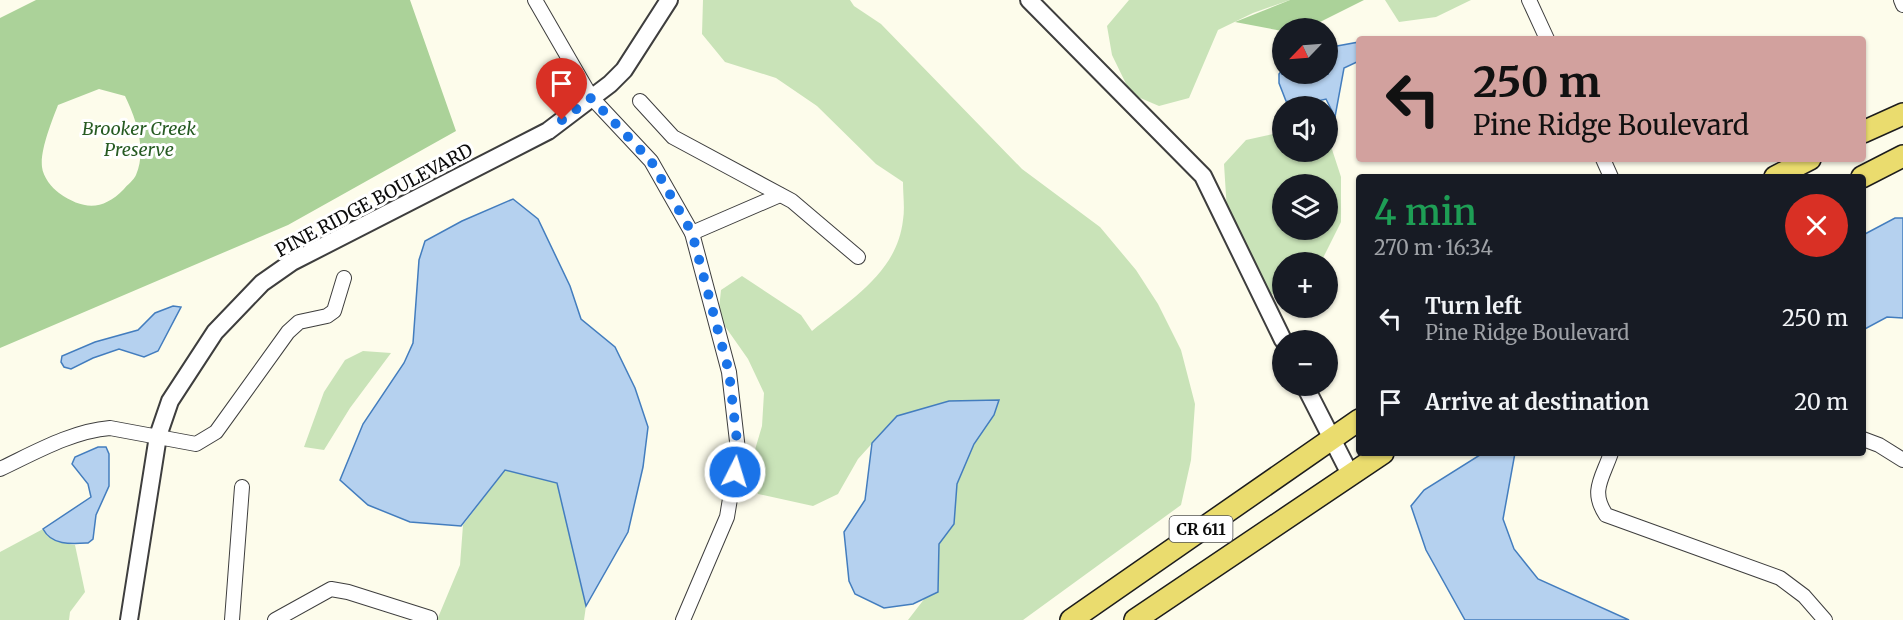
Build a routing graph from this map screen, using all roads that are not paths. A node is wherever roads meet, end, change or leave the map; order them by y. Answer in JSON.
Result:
{"nodes":[{"id":1,"x":535,"y":0,"type":"edge"},
{"id":2,"x":669,"y":0,"type":"edge"},
{"id":3,"x":1029,"y":0,"type":"edge"},
{"id":4,"x":1529,"y":0,"type":"edge"},
{"id":5,"x":1901,"y":0,"type":"edge"},
{"id":6,"x":1903,"y":5,"type":"edge"},
{"id":7,"x":1546,"y":36,"type":"edge"},
{"id":8,"x":591,"y":98,"type":"junction"},
{"id":9,"x":640,"y":101,"type":"dead end"},
{"id":10,"x":1903,"y":114,"type":"edge"},
{"id":11,"x":1866,"y":131,"type":"edge"},
{"id":12,"x":1903,"y":156,"type":"edge"},
{"id":13,"x":1804,"y":162,"type":"edge"},
{"id":14,"x":1781,"y":174,"type":"edge"},
{"id":15,"x":1866,"y":175,"type":"edge"},
{"id":16,"x":780,"y":195,"type":"junction"},
{"id":17,"x":692,"y":233,"type":"junction"},
{"id":18,"x":858,"y":257,"type":"dead end"},
{"id":19,"x":344,"y":278,"type":"dead end"},
{"id":20,"x":1278,"y":330,"type":"edge"},
{"id":21,"x":1310,"y":396,"type":"edge"},
{"id":22,"x":1356,"y":422,"type":"edge"},
{"id":23,"x":158,"y":436,"type":"junction"},
{"id":24,"x":1330,"y":438,"type":"junction"},
{"id":25,"x":1866,"y":440,"type":"edge"},
{"id":26,"x":1378,"y":456,"type":"edge"},
{"id":27,"x":1610,"y":456,"type":"edge"},
{"id":28,"x":1903,"y":460,"type":"edge"},
{"id":29,"x":0,"y":470,"type":"edge"},
{"id":30,"x":1350,"y":474,"type":"junction"},
{"id":31,"x":242,"y":487,"type":"dead end"},
{"id":32,"x":430,"y":618,"type":"dead end"},
{"id":33,"x":129,"y":620,"type":"edge"},
{"id":34,"x":232,"y":620,"type":"edge"},
{"id":35,"x":275,"y":620,"type":"edge"},
{"id":36,"x":683,"y":620,"type":"edge"},
{"id":37,"x":1071,"y":620,"type":"edge"},
{"id":38,"x":1135,"y":620,"type":"edge"},
{"id":39,"x":1825,"y":620,"type":"edge"}],
"edges":[{"from":1,"to":8,"type":"street"},
{"from":2,"to":8,"type":"street","name":"PINE RIDGE BOULEVARD"},
{"from":3,"to":20,"type":"street"},
{"from":4,"to":7,"type":"street"},
{"from":5,"to":6,"type":"street"},
{"from":8,"to":17,"type":"street"},
{"from":8,"to":23,"type":"street","name":"PINE RIDGE BOULEVARD"},
{"from":9,"to":16,"type":"street"},
{"from":10,"to":11,"type":"main road"},
{"from":12,"to":15,"type":"main road"},
{"from":13,"to":14,"type":"main road"},
{"from":16,"to":17,"type":"street"},
{"from":16,"to":18,"type":"street"},
{"from":17,"to":36,"type":"street"},
{"from":19,"to":23,"type":"street"},
{"from":21,"to":24,"type":"street"},
{"from":22,"to":24,"type":"main road","number":"CR 611"},
{"from":23,"to":29,"type":"street"},
{"from":23,"to":33,"type":"street","name":"PINE RIDGE BOULEVARD"},
{"from":24,"to":30,"type":"street"},
{"from":24,"to":37,"type":"main road","number":"CR 611"},
{"from":25,"to":28,"type":"street"},
{"from":26,"to":30,"type":"main road","number":"CR 611"},
{"from":27,"to":39,"type":"street"},
{"from":30,"to":38,"type":"main road","number":"CR 611"},
{"from":31,"to":34,"type":"street"},
{"from":32,"to":35,"type":"street"}]}
